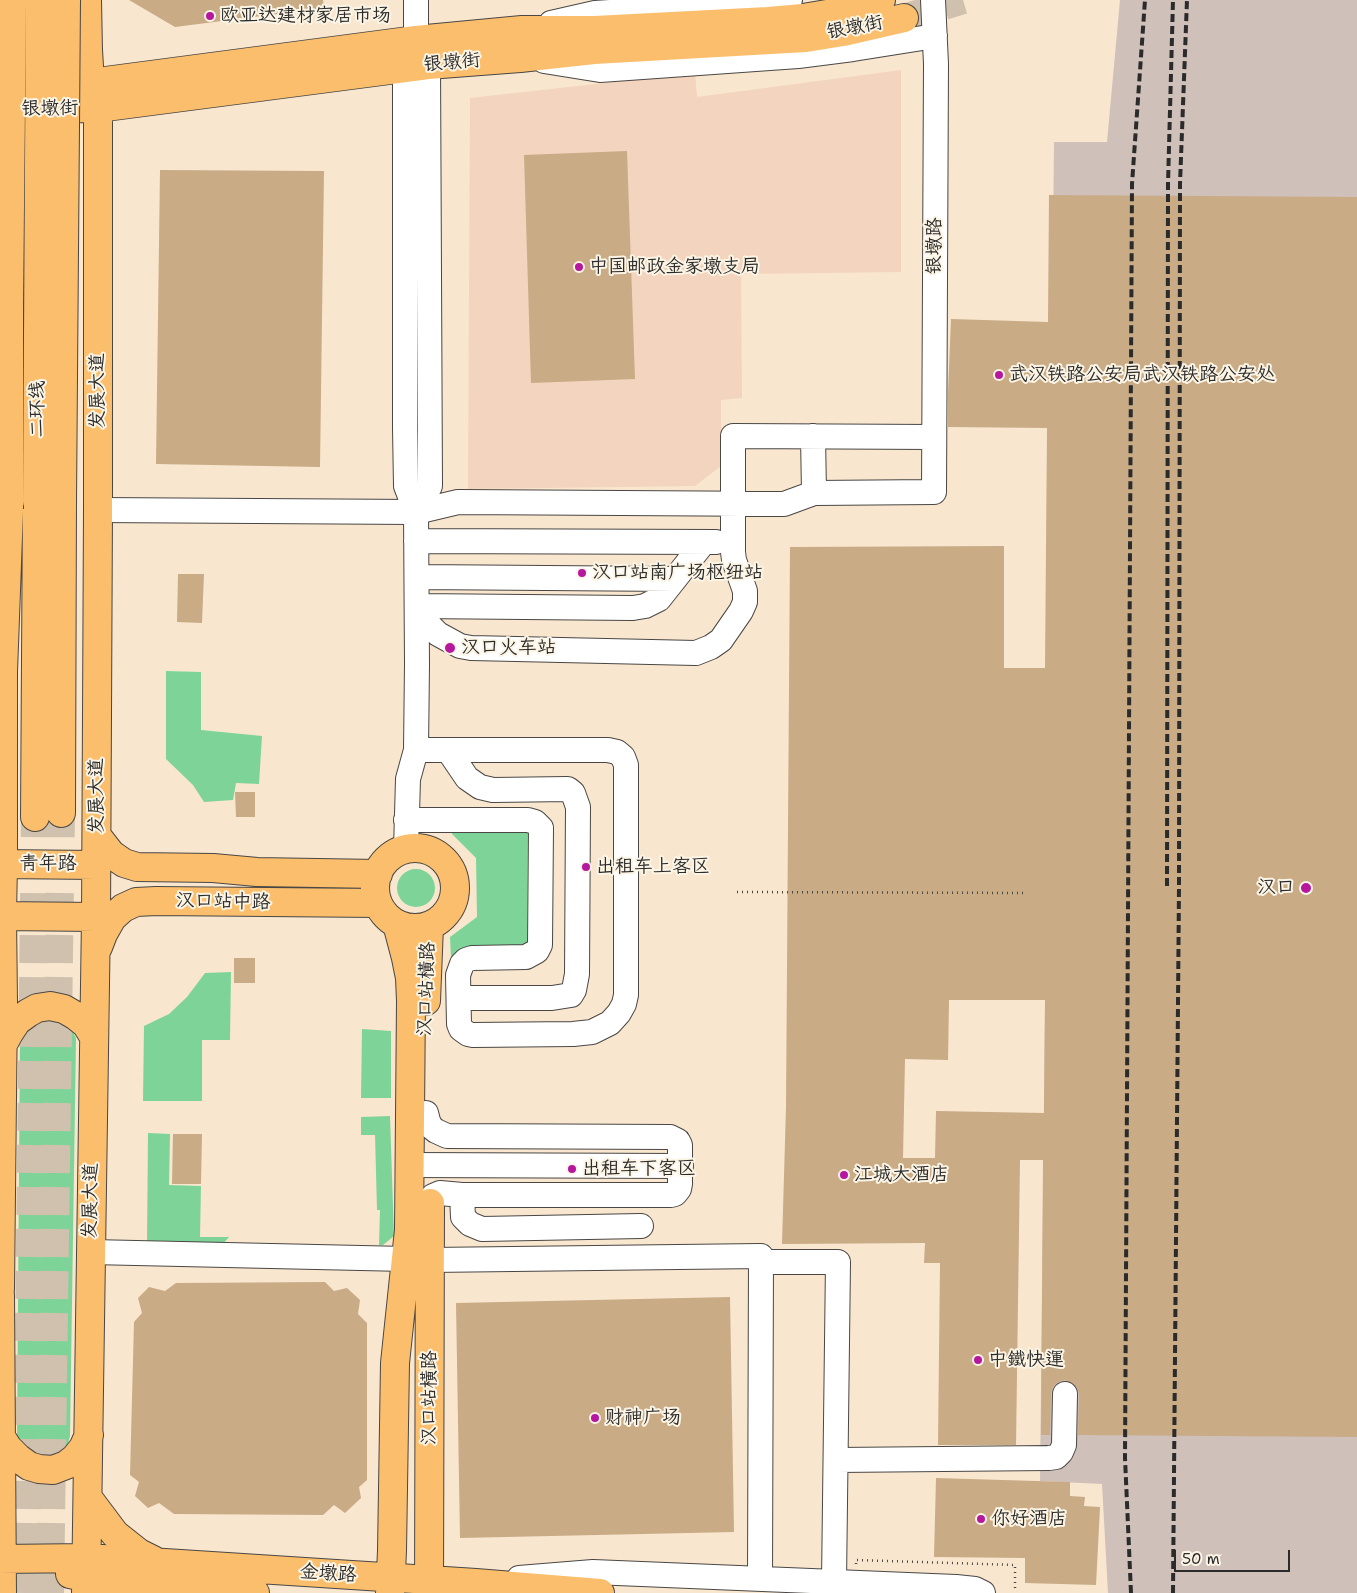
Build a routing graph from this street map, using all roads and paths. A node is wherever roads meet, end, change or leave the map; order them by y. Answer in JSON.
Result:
{"nodes":[{"id":1,"x":12,"y":0,"type":"edge"},
{"id":2,"x":416,"y":0,"type":"edge"},
{"id":3,"x":790,"y":0,"type":"edge"},
{"id":4,"x":881,"y":0,"type":"tunnel mouth"},
{"id":5,"x":933,"y":0,"type":"edge"},
{"id":6,"x":65,"y":1,"type":"edge"},
{"id":7,"x":904,"y":18,"type":"tunnel mouth"},
{"id":8,"x":522,"y":30,"type":"junction"},
{"id":9,"x":935,"y":36,"type":"junction"},
{"id":10,"x":416,"y":40,"type":"junction"},
{"id":11,"x":520,"y":58,"type":"junction"},
{"id":12,"x":417,"y":66,"type":"junction"},
{"id":13,"x":94,"y":96,"type":"junction"},
{"id":14,"x":0,"y":109,"type":"edge"},
{"id":15,"x":0,"y":249,"type":"edge"},
{"id":16,"x":98,"y":252,"type":"junction"},
{"id":17,"x":813,"y":436,"type":"junction"},
{"id":18,"x":934,"y":438,"type":"junction"},
{"id":19,"x":814,"y":493,"type":"junction"},
{"id":20,"x":732,"y":503,"type":"junction"},
{"id":21,"x":98,"y":510,"type":"junction"},
{"id":22,"x":416,"y":512,"type":"junction"},
{"id":23,"x":416,"y":540,"type":"junction"},
{"id":24,"x":704,"y":542,"type":"junction"},
{"id":25,"x":732,"y":542,"type":"junction"},
{"id":26,"x":416,"y":577,"type":"junction"},
{"id":27,"x":674,"y":579,"type":"junction"},
{"id":28,"x":417,"y":610,"type":"junction"},
{"id":29,"x":0,"y":634,"type":"edge"},
{"id":30,"x":3,"y":672,"type":"junction"},
{"id":31,"x":416,"y":750,"type":"junction"},
{"id":32,"x":448,"y":750,"type":"junction"},
{"id":33,"x":1,"y":776,"type":"edge"},
{"id":34,"x":48,"y":815,"type":"tunnel mouth"},
{"id":35,"x":406,"y":820,"type":"junction"},
{"id":36,"x":97,"y":836,"type":"junction"},
{"id":37,"x":406,"y":849,"type":"junction"},
{"id":38,"x":2,"y":864,"type":"edge"},
{"id":39,"x":97,"y":865,"type":"junction"},
{"id":40,"x":378,"y":874,"type":"junction"},
{"id":41,"x":737,"y":892,"type":"dead end"},
{"id":42,"x":1023,"y":893,"type":"dead end"},
{"id":43,"x":378,"y":903,"type":"junction"},
{"id":44,"x":1,"y":916,"type":"edge"},
{"id":45,"x":96,"y":917,"type":"junction"},
{"id":46,"x":397,"y":924,"type":"junction"},
{"id":47,"x":429,"y":926,"type":"junction"},
{"id":48,"x":96,"y":953,"type":"junction"},
{"id":49,"x":2,"y":997,"type":"edge"},
{"id":50,"x":458,"y":998,"type":"junction"},
{"id":51,"x":94,"y":1037,"type":"junction"},
{"id":52,"x":2,"y":1046,"type":"junction"},
{"id":53,"x":426,"y":1113,"type":"joint"},
{"id":54,"x":409,"y":1165,"type":"junction"},
{"id":55,"x":681,"y":1166,"type":"junction"},
{"id":56,"x":462,"y":1195,"type":"junction"},
{"id":57,"x":430,"y":1203,"type":"joint"},
{"id":58,"x":641,"y":1226,"type":"dead end"},
{"id":59,"x":91,"y":1252,"type":"junction"},
{"id":60,"x":418,"y":1260,"type":"junction"},
{"id":61,"x":761,"y":1262,"type":"junction"},
{"id":62,"x":0,"y":1289,"type":"edge"},
{"id":63,"x":0,"y":1295,"type":"edge"},
{"id":64,"x":1065,"y":1394,"type":"dead end"},
{"id":65,"x":88,"y":1436,"type":"junction"},
{"id":66,"x":1,"y":1437,"type":"edge"},
{"id":67,"x":837,"y":1460,"type":"junction"},
{"id":68,"x":88,"y":1498,"type":"junction"},
{"id":69,"x":1,"y":1559,"type":"edge"},
{"id":70,"x":156,"y":1562,"type":"junction"},
{"id":71,"x":87,"y":1576,"type":"edge"},
{"id":72,"x":760,"y":1579,"type":"junction"},
{"id":73,"x":845,"y":1582,"type":"junction"},
{"id":74,"x":476,"y":1583,"type":"junction"},
{"id":75,"x":390,"y":1586,"type":"edge"},
{"id":76,"x":429,"y":1587,"type":"edge"},
{"id":77,"x":1015,"y":1588,"type":"dead end"},
{"id":78,"x":130,"y":1589,"type":"edge"},
{"id":79,"x":2,"y":1593,"type":"edge"},
{"id":80,"x":256,"y":1593,"type":"edge"},
{"id":81,"x":600,"y":1593,"type":"edge"},
{"id":82,"x":984,"y":1593,"type":"edge"}],
"edges":[{"from":1,"to":30,"type":"main road","bridge":true},
{"from":2,"to":10,"type":"street"},
{"from":3,"to":8,"type":"street"},
{"from":4,"to":8,"type":"main road","name":"银墩街"},
{"from":5,"to":9,"type":"street","name":"银墩路"},
{"from":6,"to":13,"type":"main road","name":"发展大道"},
{"from":6,"to":34,"type":"main road","name":"二环线","bridge":true},
{"from":7,"to":11,"type":"main road","name":"银墩街"},
{"from":8,"to":10,"type":"main road","name":"银墩街"},
{"from":9,"to":11,"type":"street"},
{"from":9,"to":18,"type":"street","name":"银墩路"},
{"from":10,"to":12,"type":"street"},
{"from":10,"to":13,"type":"main road","name":"银墩街"},
{"from":11,"to":12,"type":"main road","name":"银墩街"},
{"from":12,"to":13,"type":"main road","name":"银墩街"},
{"from":12,"to":22,"type":"street"},
{"from":13,"to":14,"type":"main road","name":"银墩街"},
{"from":13,"to":16,"type":"main road","name":"发展大道"},
{"from":15,"to":16,"type":"main road"},
{"from":16,"to":21,"type":"main road","name":"发展大道"},
{"from":17,"to":18,"type":"street"},
{"from":17,"to":19,"type":"street"},
{"from":17,"to":20,"type":"street"},
{"from":18,"to":19,"type":"street","name":"银墩路"},
{"from":19,"to":20,"type":"street"},
{"from":20,"to":22,"type":"street"},
{"from":20,"to":25,"type":"street"},
{"from":21,"to":22,"type":"street"},
{"from":21,"to":36,"type":"main road","name":"发展大道"},
{"from":22,"to":23,"type":"street"},
{"from":23,"to":24,"type":"street"},
{"from":23,"to":26,"type":"street"},
{"from":24,"to":25,"type":"street"},
{"from":24,"to":27,"type":"street"},
{"from":25,"to":28,"type":"street"},
{"from":26,"to":27,"type":"street"},
{"from":26,"to":28,"type":"street"},
{"from":27,"to":28,"type":"street"},
{"from":28,"to":31,"type":"street"},
{"from":29,"to":30,"type":"main road"},
{"from":30,"to":33,"type":"main road"},
{"from":31,"to":32,"type":"street"},
{"from":31,"to":35,"type":"street"},
{"from":32,"to":50,"type":"street"},
{"from":32,"to":50,"type":"street"},
{"from":33,"to":38,"type":"main road"},
{"from":35,"to":37,"type":"street"},
{"from":35,"to":50,"type":"street"},
{"from":36,"to":39,"type":"main road","name":"发展大道"},
{"from":36,"to":40,"type":"main road","name":"汉口站中路"},
{"from":37,"to":40,"type":"main road"},
{"from":37,"to":47,"type":"main road"},
{"from":38,"to":39,"type":"main road","name":"青年路"},
{"from":38,"to":44,"type":"main road"},
{"from":39,"to":45,"type":"main road","name":"发展大道"},
{"from":40,"to":43,"type":"main road"},
{"from":41,"to":42,"type":"path"},
{"from":43,"to":46,"type":"main road"},
{"from":43,"to":48,"type":"main road","name":"汉口站中路"},
{"from":44,"to":45,"type":"main road"},
{"from":44,"to":49,"type":"main road"},
{"from":45,"to":48,"type":"main road","name":"发展大道"},
{"from":46,"to":47,"type":"main road"},
{"from":46,"to":54,"type":"main road"},
{"from":47,"to":53,"type":"main road","name":"汉口站横路"},
{"from":48,"to":51,"type":"main road","name":"发展大道"},
{"from":49,"to":52,"type":"main road"},
{"from":51,"to":52,"type":"main road"},
{"from":51,"to":59,"type":"main road","name":"发展大道"},
{"from":52,"to":62,"type":"main road"},
{"from":53,"to":55,"type":"street"},
{"from":54,"to":55,"type":"street"},
{"from":54,"to":60,"type":"main road"},
{"from":55,"to":56,"type":"street"},
{"from":56,"to":57,"type":"street"},
{"from":56,"to":58,"type":"street"},
{"from":57,"to":60,"type":"main road","name":"汉口站横路"},
{"from":59,"to":60,"type":"street"},
{"from":59,"to":65,"type":"main road","name":"发展大道"},
{"from":60,"to":61,"type":"street"},
{"from":60,"to":75,"type":"main road"},
{"from":60,"to":76,"type":"main road","name":"汉口站横路"},
{"from":61,"to":67,"type":"street"},
{"from":61,"to":72,"type":"street"},
{"from":63,"to":66,"type":"main road"},
{"from":64,"to":67,"type":"street"},
{"from":65,"to":66,"type":"main road"},
{"from":65,"to":68,"type":"main road","name":"发展大道"},
{"from":66,"to":69,"type":"main road"},
{"from":67,"to":73,"type":"street"},
{"from":68,"to":70,"type":"main road"},
{"from":68,"to":71,"type":"main road","name":"发展大道"},
{"from":69,"to":71,"type":"main road"},
{"from":69,"to":79,"type":"main road"},
{"from":70,"to":71,"type":"main road","name":"金墩路"},
{"from":70,"to":75,"type":"main road","name":"金墩路"},
{"from":71,"to":78,"type":"main road"},
{"from":72,"to":73,"type":"street"},
{"from":72,"to":74,"type":"street"},
{"from":73,"to":77,"type":"path"},
{"from":73,"to":82,"type":"street"},
{"from":74,"to":76,"type":"main road","name":"金墩路"},
{"from":74,"to":81,"type":"main road","name":"金墩路"},
{"from":75,"to":76,"type":"main road","name":"金墩路"},
{"from":78,"to":80,"type":"main road"}]}
